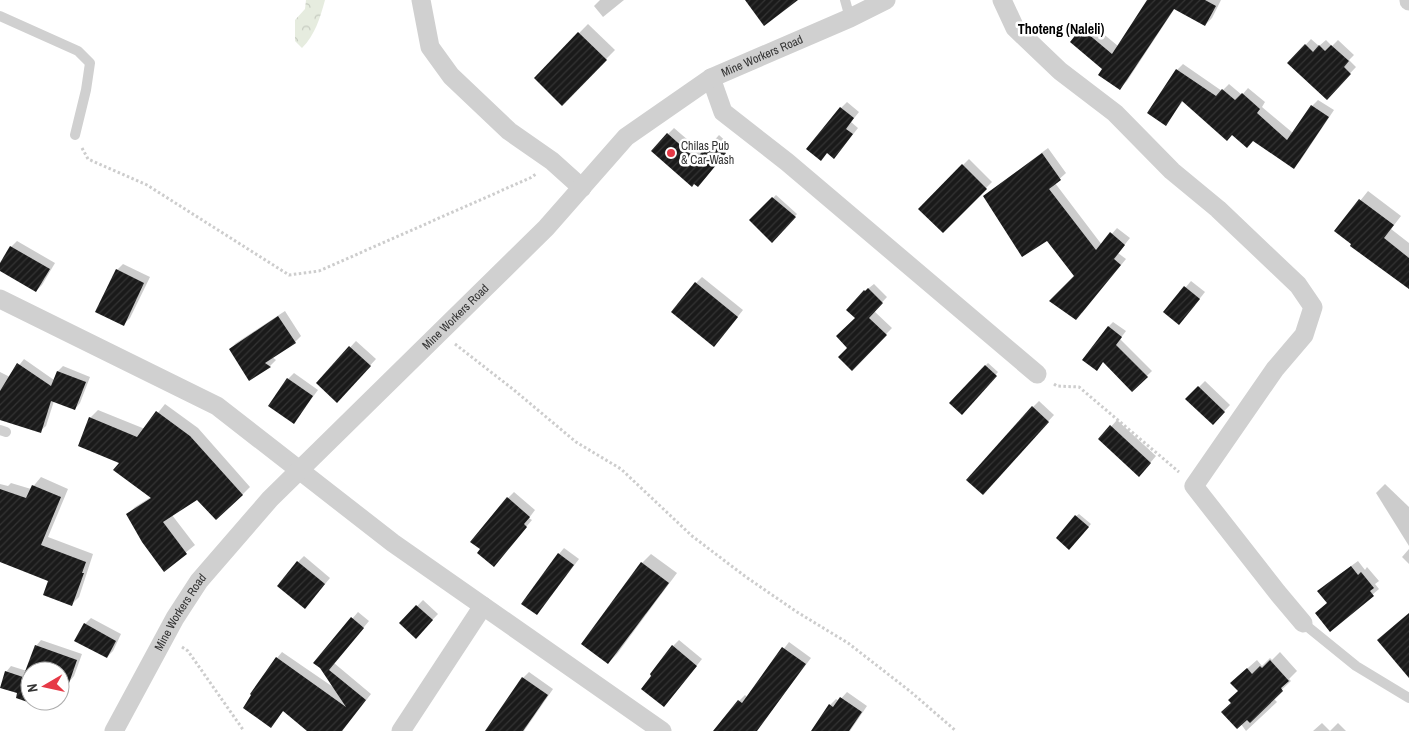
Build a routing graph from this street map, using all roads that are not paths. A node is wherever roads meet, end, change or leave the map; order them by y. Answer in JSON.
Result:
{"nodes":[{"id":1,"x":422,"y":0,"type":"edge"},
{"id":2,"x":845,"y":0,"type":"edge"},
{"id":3,"x":886,"y":0,"type":"edge"},
{"id":4,"x":1002,"y":0,"type":"edge"},
{"id":5,"x":0,"y":16,"type":"edge"},
{"id":6,"x":850,"y":18,"type":"junction"},
{"id":7,"x":711,"y":78,"type":"junction"},
{"id":8,"x":75,"y":135,"type":"road end"},
{"id":9,"x":582,"y":188,"type":"junction"},
{"id":10,"x":0,"y":299,"type":"edge"},
{"id":11,"x":1037,"y":374,"type":"road end"},
{"id":12,"x":298,"y":470,"type":"junction"},
{"id":13,"x":484,"y":606,"type":"junction"},
{"id":14,"x":1303,"y":623,"type":"joint"},
{"id":15,"x":1409,"y":698,"type":"edge"},
{"id":16,"x":114,"y":731,"type":"edge"},
{"id":17,"x":401,"y":731,"type":"edge"},
{"id":18,"x":662,"y":731,"type":"edge"}],
"edges":[{"from":1,"to":9,"type":"street"},
{"from":2,"to":6,"type":"lane"},
{"from":3,"to":6,"type":"street","name":"Mine Workers Road"},
{"from":4,"to":14,"type":"street"},
{"from":5,"to":8,"type":"lane"},
{"from":6,"to":7,"type":"street","name":"Mine Workers Road"},
{"from":7,"to":9,"type":"street","name":"Mine Workers Road"},
{"from":7,"to":11,"type":"street"},
{"from":9,"to":12,"type":"street","name":"Mine Workers Road"},
{"from":10,"to":12,"type":"street"},
{"from":12,"to":13,"type":"street"},
{"from":12,"to":16,"type":"street","name":"Mine Workers Road"},
{"from":13,"to":17,"type":"street"},
{"from":13,"to":18,"type":"street"},
{"from":14,"to":15,"type":"lane"}]}
